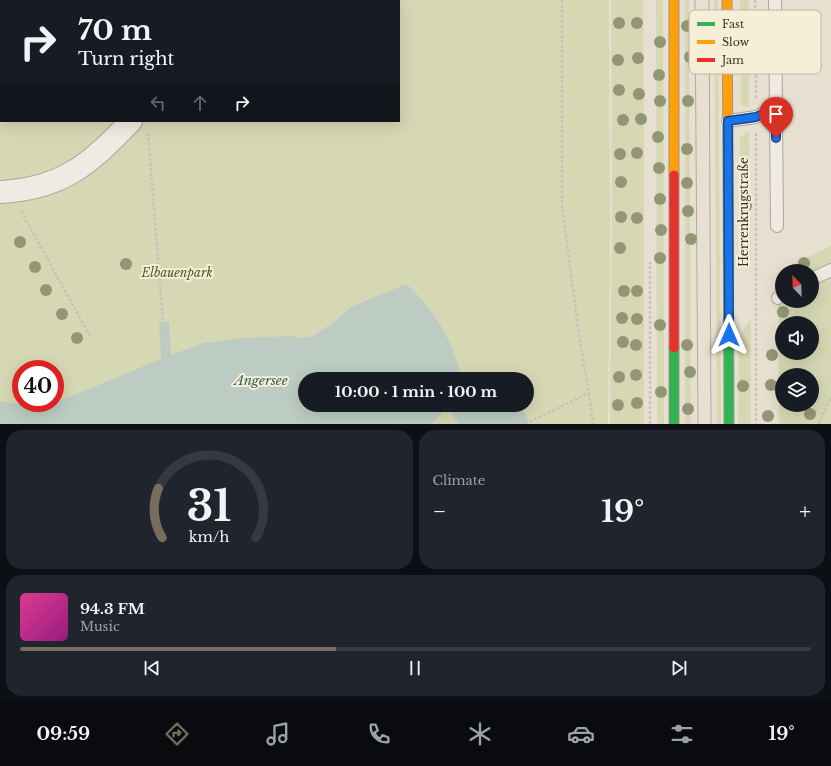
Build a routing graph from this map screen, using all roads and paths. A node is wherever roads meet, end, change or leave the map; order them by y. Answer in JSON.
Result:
{"nodes":[{"id":1,"x":562,"y":0,"type":"edge"},
{"id":2,"x":674,"y":0,"type":"edge"},
{"id":3,"x":727,"y":0,"type":"edge"},
{"id":4,"x":755,"y":0,"type":"edge"},
{"id":5,"x":775,"y":0,"type":"edge"},
{"id":6,"x":727,"y":10,"type":"edge"},
{"id":7,"x":755,"y":10,"type":"edge"},
{"id":8,"x":775,"y":10,"type":"edge"},
{"id":9,"x":728,"y":74,"type":"edge"},
{"id":10,"x":756,"y":74,"type":"edge"},
{"id":11,"x":776,"y":74,"type":"edge"},
{"id":12,"x":776,"y":108,"type":"junction"},
{"id":13,"x":756,"y":117,"type":"junction"},
{"id":14,"x":728,"y":121,"type":"junction"},
{"id":15,"x":139,"y":125,"type":"edge"},
{"id":16,"x":5,"y":192,"type":"edge"},
{"id":17,"x":777,"y":226,"type":"dead end"},
{"id":18,"x":831,"y":270,"type":"edge"},
{"id":19,"x":819,"y":276,"type":"edge"},
{"id":20,"x":164,"y":335,"type":"dead end"},
{"id":21,"x":91,"y":338,"type":"dead end"},
{"id":22,"x":589,"y":393,"type":"junction"},
{"id":23,"x":831,"y":399,"type":"edge"},
{"id":24,"x":525,"y":424,"type":"edge"},
{"id":25,"x":593,"y":424,"type":"edge"},
{"id":26,"x":674,"y":424,"type":"edge"},
{"id":27,"x":729,"y":424,"type":"edge"},
{"id":28,"x":756,"y":424,"type":"edge"},
{"id":29,"x":820,"y":424,"type":"edge"}],
"edges":[{"from":1,"to":22,"type":"path"},
{"from":2,"to":26,"type":"street"},
{"from":3,"to":6,"type":"street","name":"Herrenkrugstraße"},
{"from":4,"to":7,"type":"path","name":"Herrenkrugstraße"},
{"from":5,"to":8,"type":"lane"},
{"from":9,"to":14,"type":"street","name":"Herrenkrugstraße"},
{"from":10,"to":13,"type":"path","name":"Herrenkrugstraße"},
{"from":11,"to":12,"type":"lane"},
{"from":12,"to":13,"type":"lane"},
{"from":12,"to":17,"type":"lane"},
{"from":13,"to":14,"type":"lane"},
{"from":13,"to":28,"type":"path","name":"Herrenkrugstraße"},
{"from":14,"to":27,"type":"street","name":"Herrenkrugstraße"},
{"from":15,"to":16,"type":"street"},
{"from":15,"to":20,"type":"path"},
{"from":16,"to":21,"type":"path"},
{"from":18,"to":19,"type":"lane"},
{"from":22,"to":24,"type":"path"},
{"from":22,"to":25,"type":"path"},
{"from":23,"to":29,"type":"path"}]}
